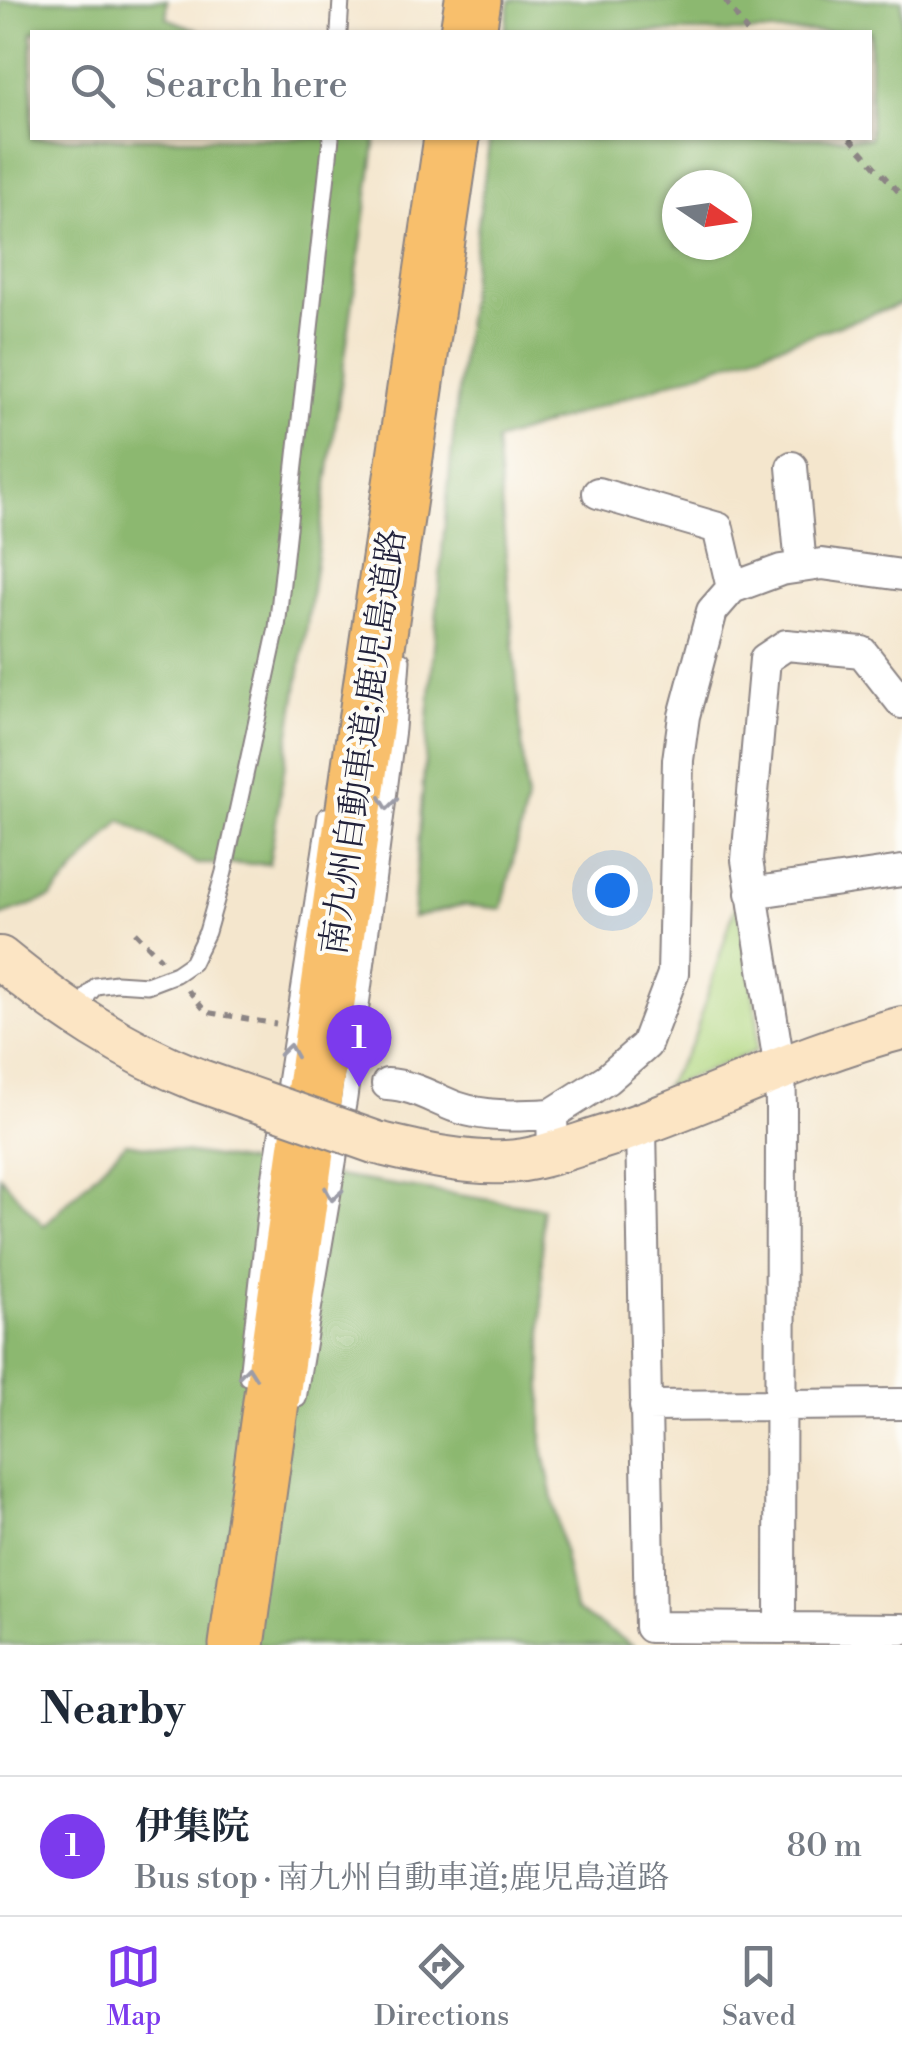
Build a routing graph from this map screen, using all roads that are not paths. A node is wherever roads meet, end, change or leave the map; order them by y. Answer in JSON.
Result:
{"nodes":[{"id":1,"x":341,"y":0,"type":"edge"},
{"id":2,"x":473,"y":0,"type":"edge"},
{"id":3,"x":339,"y":30,"type":"edge"},
{"id":4,"x":468,"y":30,"type":"edge"},
{"id":5,"x":330,"y":140,"type":"edge"},
{"id":6,"x":452,"y":140,"type":"edge"},
{"id":7,"x":424,"y":322,"type":"junction"},
{"id":8,"x":792,"y":468,"type":"dead end"},
{"id":9,"x":598,"y":494,"type":"dead end"},
{"id":10,"x":408,"y":554,"type":"dead end"},
{"id":11,"x":801,"y":568,"type":"junction"},
{"id":12,"x":902,"y":575,"type":"edge"},
{"id":13,"x":732,"y":588,"type":"junction"},
{"id":14,"x":366,"y":603,"type":"dead end"},
{"id":15,"x":402,"y":651,"type":"dead end"},
{"id":16,"x":902,"y":703,"type":"edge"},
{"id":17,"x":330,"y":794,"type":"dead end"},
{"id":18,"x":902,"y":870,"type":"edge"},
{"id":19,"x":751,"y":893,"type":"junction"},
{"id":20,"x":0,"y":958,"type":"edge"},
{"id":21,"x":79,"y":1018,"type":"junction"},
{"id":22,"x":902,"y":1028,"type":"edge"},
{"id":23,"x":780,"y":1070,"type":"junction"},
{"id":24,"x":387,"y":1084,"type":"dead end"},
{"id":25,"x":641,"y":1126,"type":"junction"},
{"id":26,"x":553,"y":1133,"type":"junction"},
{"id":27,"x":245,"y":1398,"type":"dead end"},
{"id":28,"x":781,"y":1404,"type":"junction"},
{"id":29,"x":902,"y":1404,"type":"edge"},
{"id":30,"x":645,"y":1406,"type":"junction"},
{"id":31,"x":294,"y":1421,"type":"dead end"},
{"id":32,"x":236,"y":1531,"type":"dead end"},
{"id":33,"x":264,"y":1571,"type":"dead end"},
{"id":34,"x":780,"y":1628,"type":"junction"},
{"id":35,"x":902,"y":1629,"type":"edge"},
{"id":36,"x":228,"y":1645,"type":"edge"},
{"id":37,"x":237,"y":1645,"type":"edge"},
{"id":38,"x":248,"y":1645,"type":"edge"}],
"edges":[{"from":1,"to":3,"type":"lane"},
{"from":2,"to":4,"type":"highway"},
{"from":5,"to":21,"type":"lane"},
{"from":6,"to":7,"type":"highway","name":"南九州自動車道;鹿児島道路"},
{"from":7,"to":10,"type":"lane"},
{"from":7,"to":14,"type":"lane"},
{"from":7,"to":37,"type":"highway","name":"南九州自動車道;鹿児島道路"},
{"from":8,"to":11,"type":"street"},
{"from":9,"to":13,"type":"street"},
{"from":11,"to":12,"type":"street"},
{"from":11,"to":13,"type":"street"},
{"from":13,"to":26,"type":"street"},
{"from":15,"to":31,"type":"lane","one_way":true},
{"from":16,"to":19,"type":"street"},
{"from":27,"to":17,"type":"lane","one_way":true},
{"from":18,"to":19,"type":"street"},
{"from":19,"to":23,"type":"street"},
{"from":20,"to":21,"type":"street"},
{"from":21,"to":26,"type":"street","bridge":true},
{"from":22,"to":23,"type":"street"},
{"from":23,"to":25,"type":"street"},
{"from":23,"to":28,"type":"street"},
{"from":24,"to":26,"type":"street"},
{"from":25,"to":26,"type":"street"},
{"from":25,"to":30,"type":"street"},
{"from":28,"to":29,"type":"street"},
{"from":28,"to":30,"type":"street"},
{"from":28,"to":34,"type":"street"},
{"from":30,"to":34,"type":"street"},
{"from":32,"to":36,"type":"lane"},
{"from":33,"to":38,"type":"lane"},
{"from":34,"to":35,"type":"street"}]}
